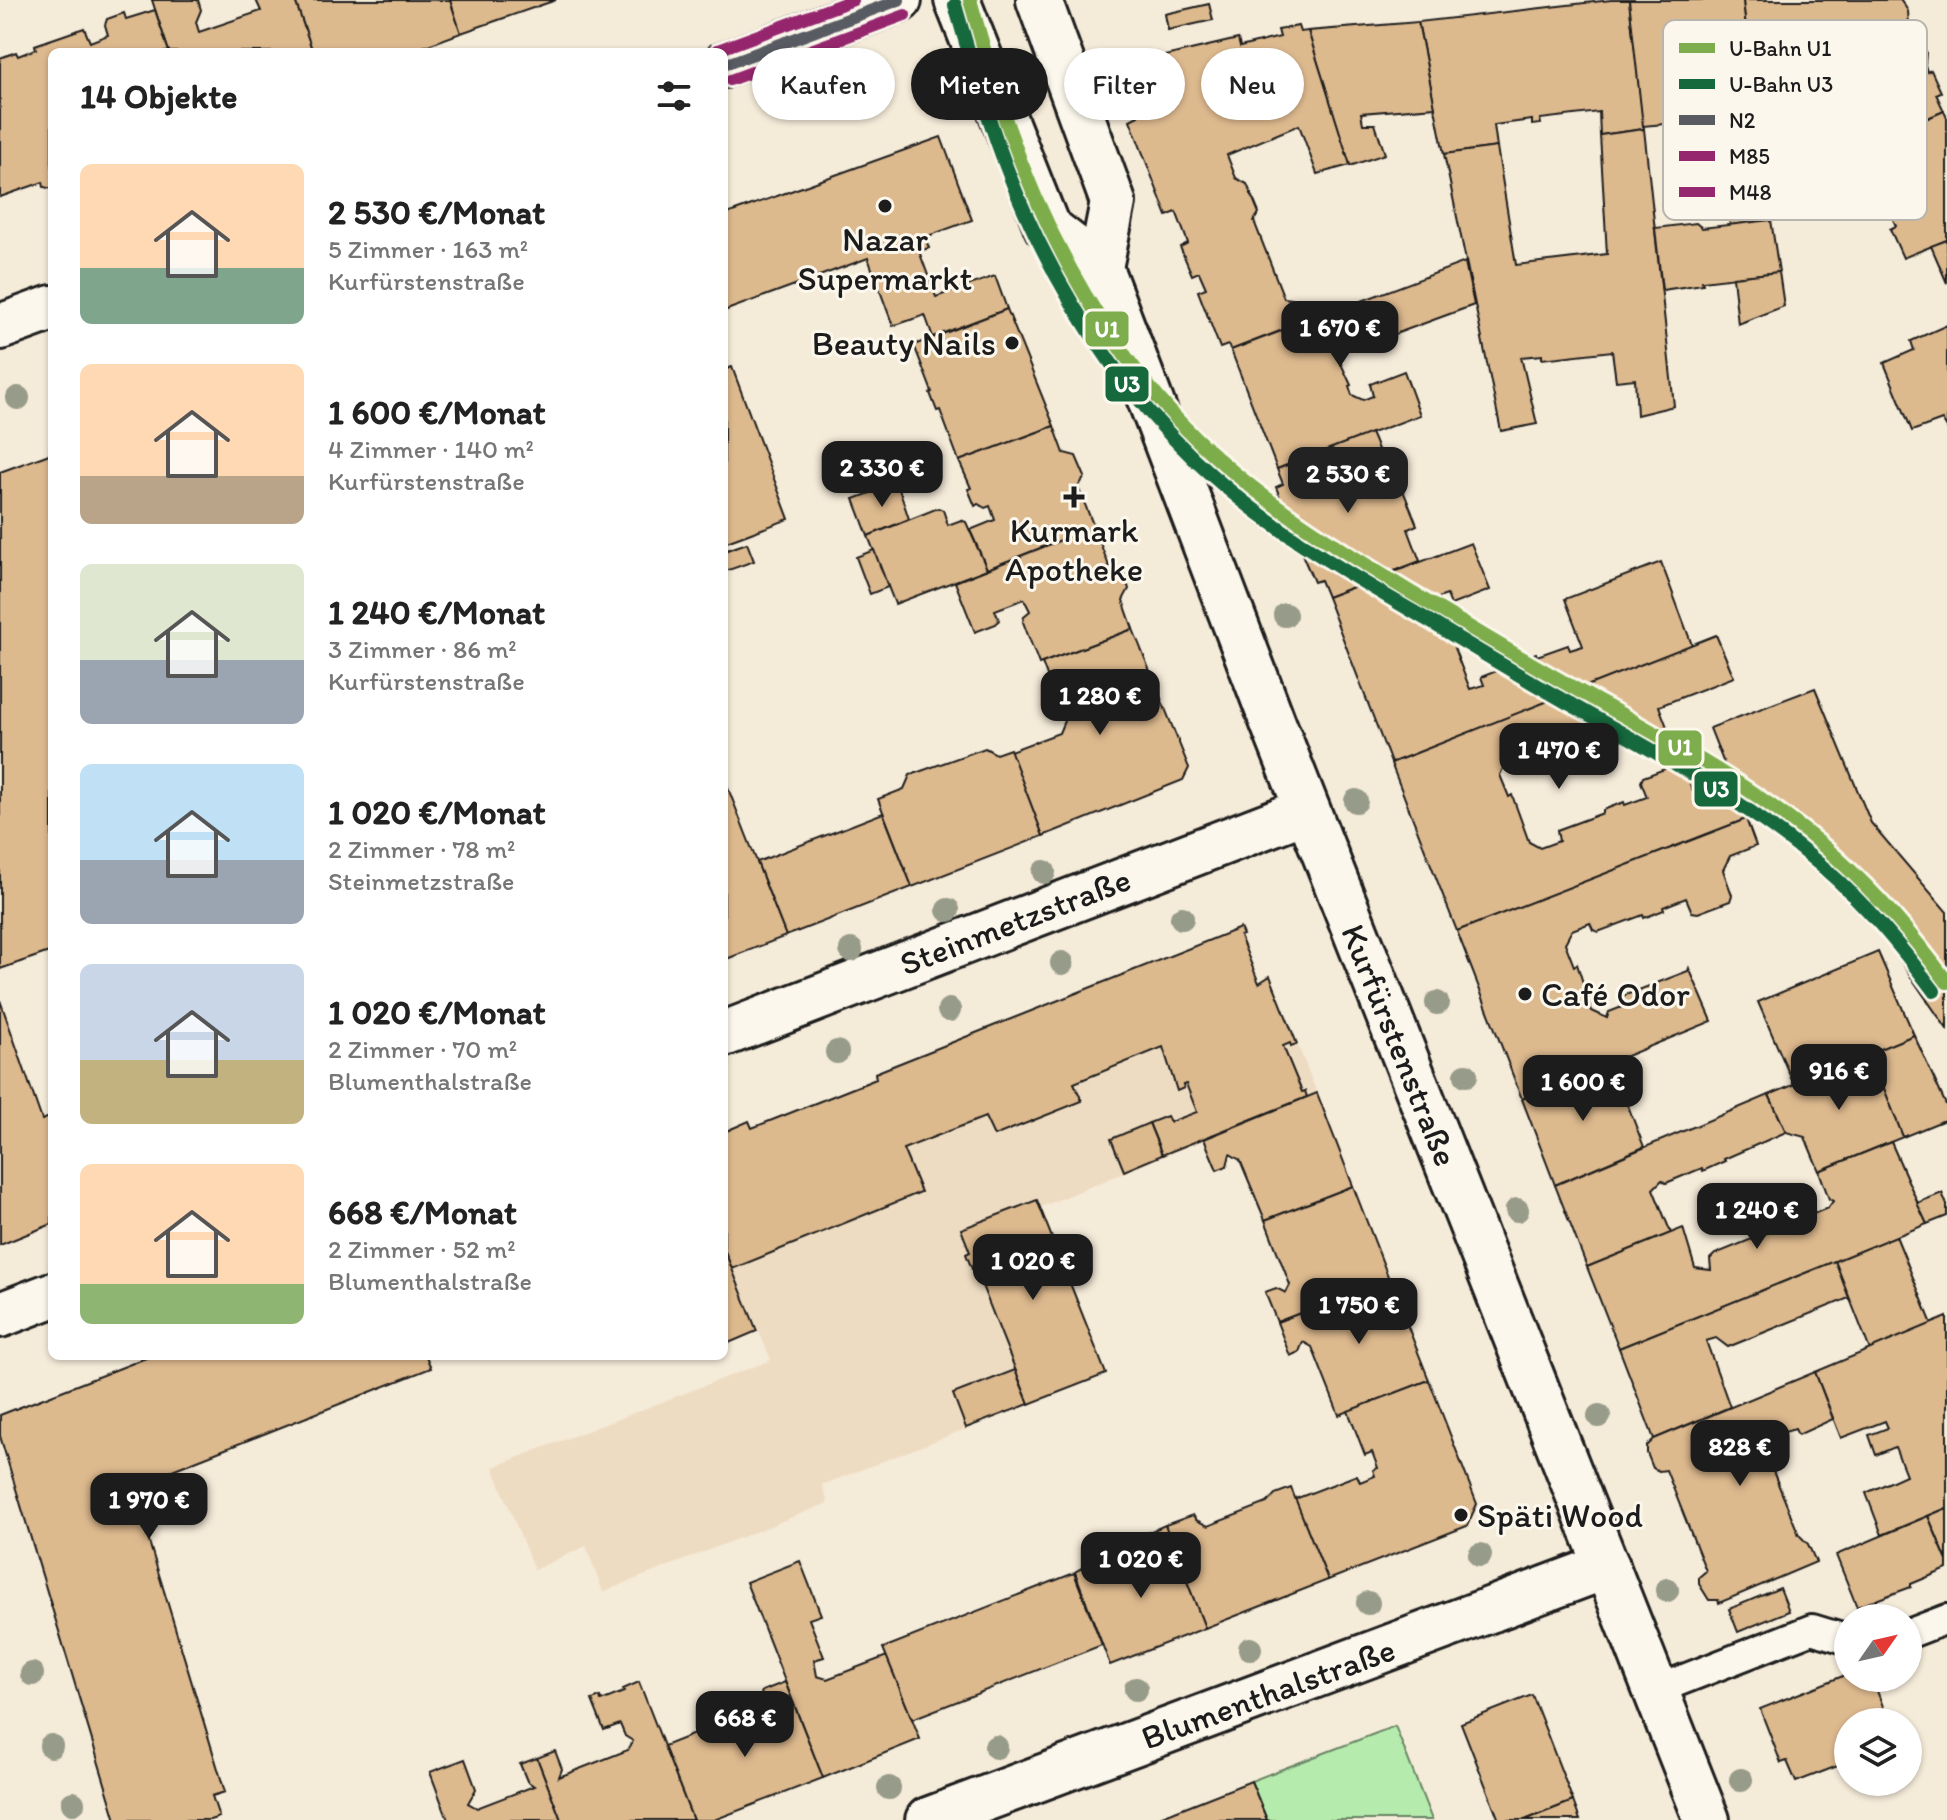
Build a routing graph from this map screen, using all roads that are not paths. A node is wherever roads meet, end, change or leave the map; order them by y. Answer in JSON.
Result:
{"nodes":[{"id":1,"x":899,"y":0,"type":"edge"},
{"id":2,"x":957,"y":0,"type":"edge"},
{"id":3,"x":1039,"y":0,"type":"edge"},
{"id":4,"x":728,"y":64,"type":"edge"},
{"id":5,"x":1100,"y":268,"type":"junction"},
{"id":6,"x":48,"y":309,"type":"edge"},
{"id":7,"x":0,"y":327,"type":"edge"},
{"id":8,"x":1307,"y":810,"type":"junction"},
{"id":9,"x":728,"y":1032,"type":"edge"},
{"id":10,"x":48,"y":1297,"type":"edge"},
{"id":11,"x":0,"y":1315,"type":"edge"},
{"id":12,"x":1607,"y":1566,"type":"junction"},
{"id":13,"x":1947,"y":1619,"type":"edge"},
{"id":14,"x":1922,"y":1629,"type":"edge"},
{"id":15,"x":1834,"y":1636,"type":"edge"},
{"id":16,"x":1656,"y":1690,"type":"junction"},
{"id":17,"x":928,"y":1820,"type":"edge"},
{"id":18,"x":1707,"y":1820,"type":"edge"}],
"edges":[{"from":1,"to":4,"type":"street"},
{"from":2,"to":5,"type":"street"},
{"from":3,"to":5,"type":"street"},
{"from":5,"to":8,"type":"street","name":"Kurfürstenstraße"},
{"from":6,"to":7,"type":"street"},
{"from":8,"to":9,"type":"street","name":"Steinmetzstraße"},
{"from":8,"to":12,"type":"street","name":"Kurfürstenstraße"},
{"from":10,"to":11,"type":"street"},
{"from":12,"to":16,"type":"street","name":"Kurfürstenstraße"},
{"from":12,"to":17,"type":"street","name":"Blumenthalstraße"},
{"from":13,"to":14,"type":"lane"},
{"from":15,"to":16,"type":"lane"},
{"from":16,"to":18,"type":"street","name":"Kurfürstenstraße"}]}
